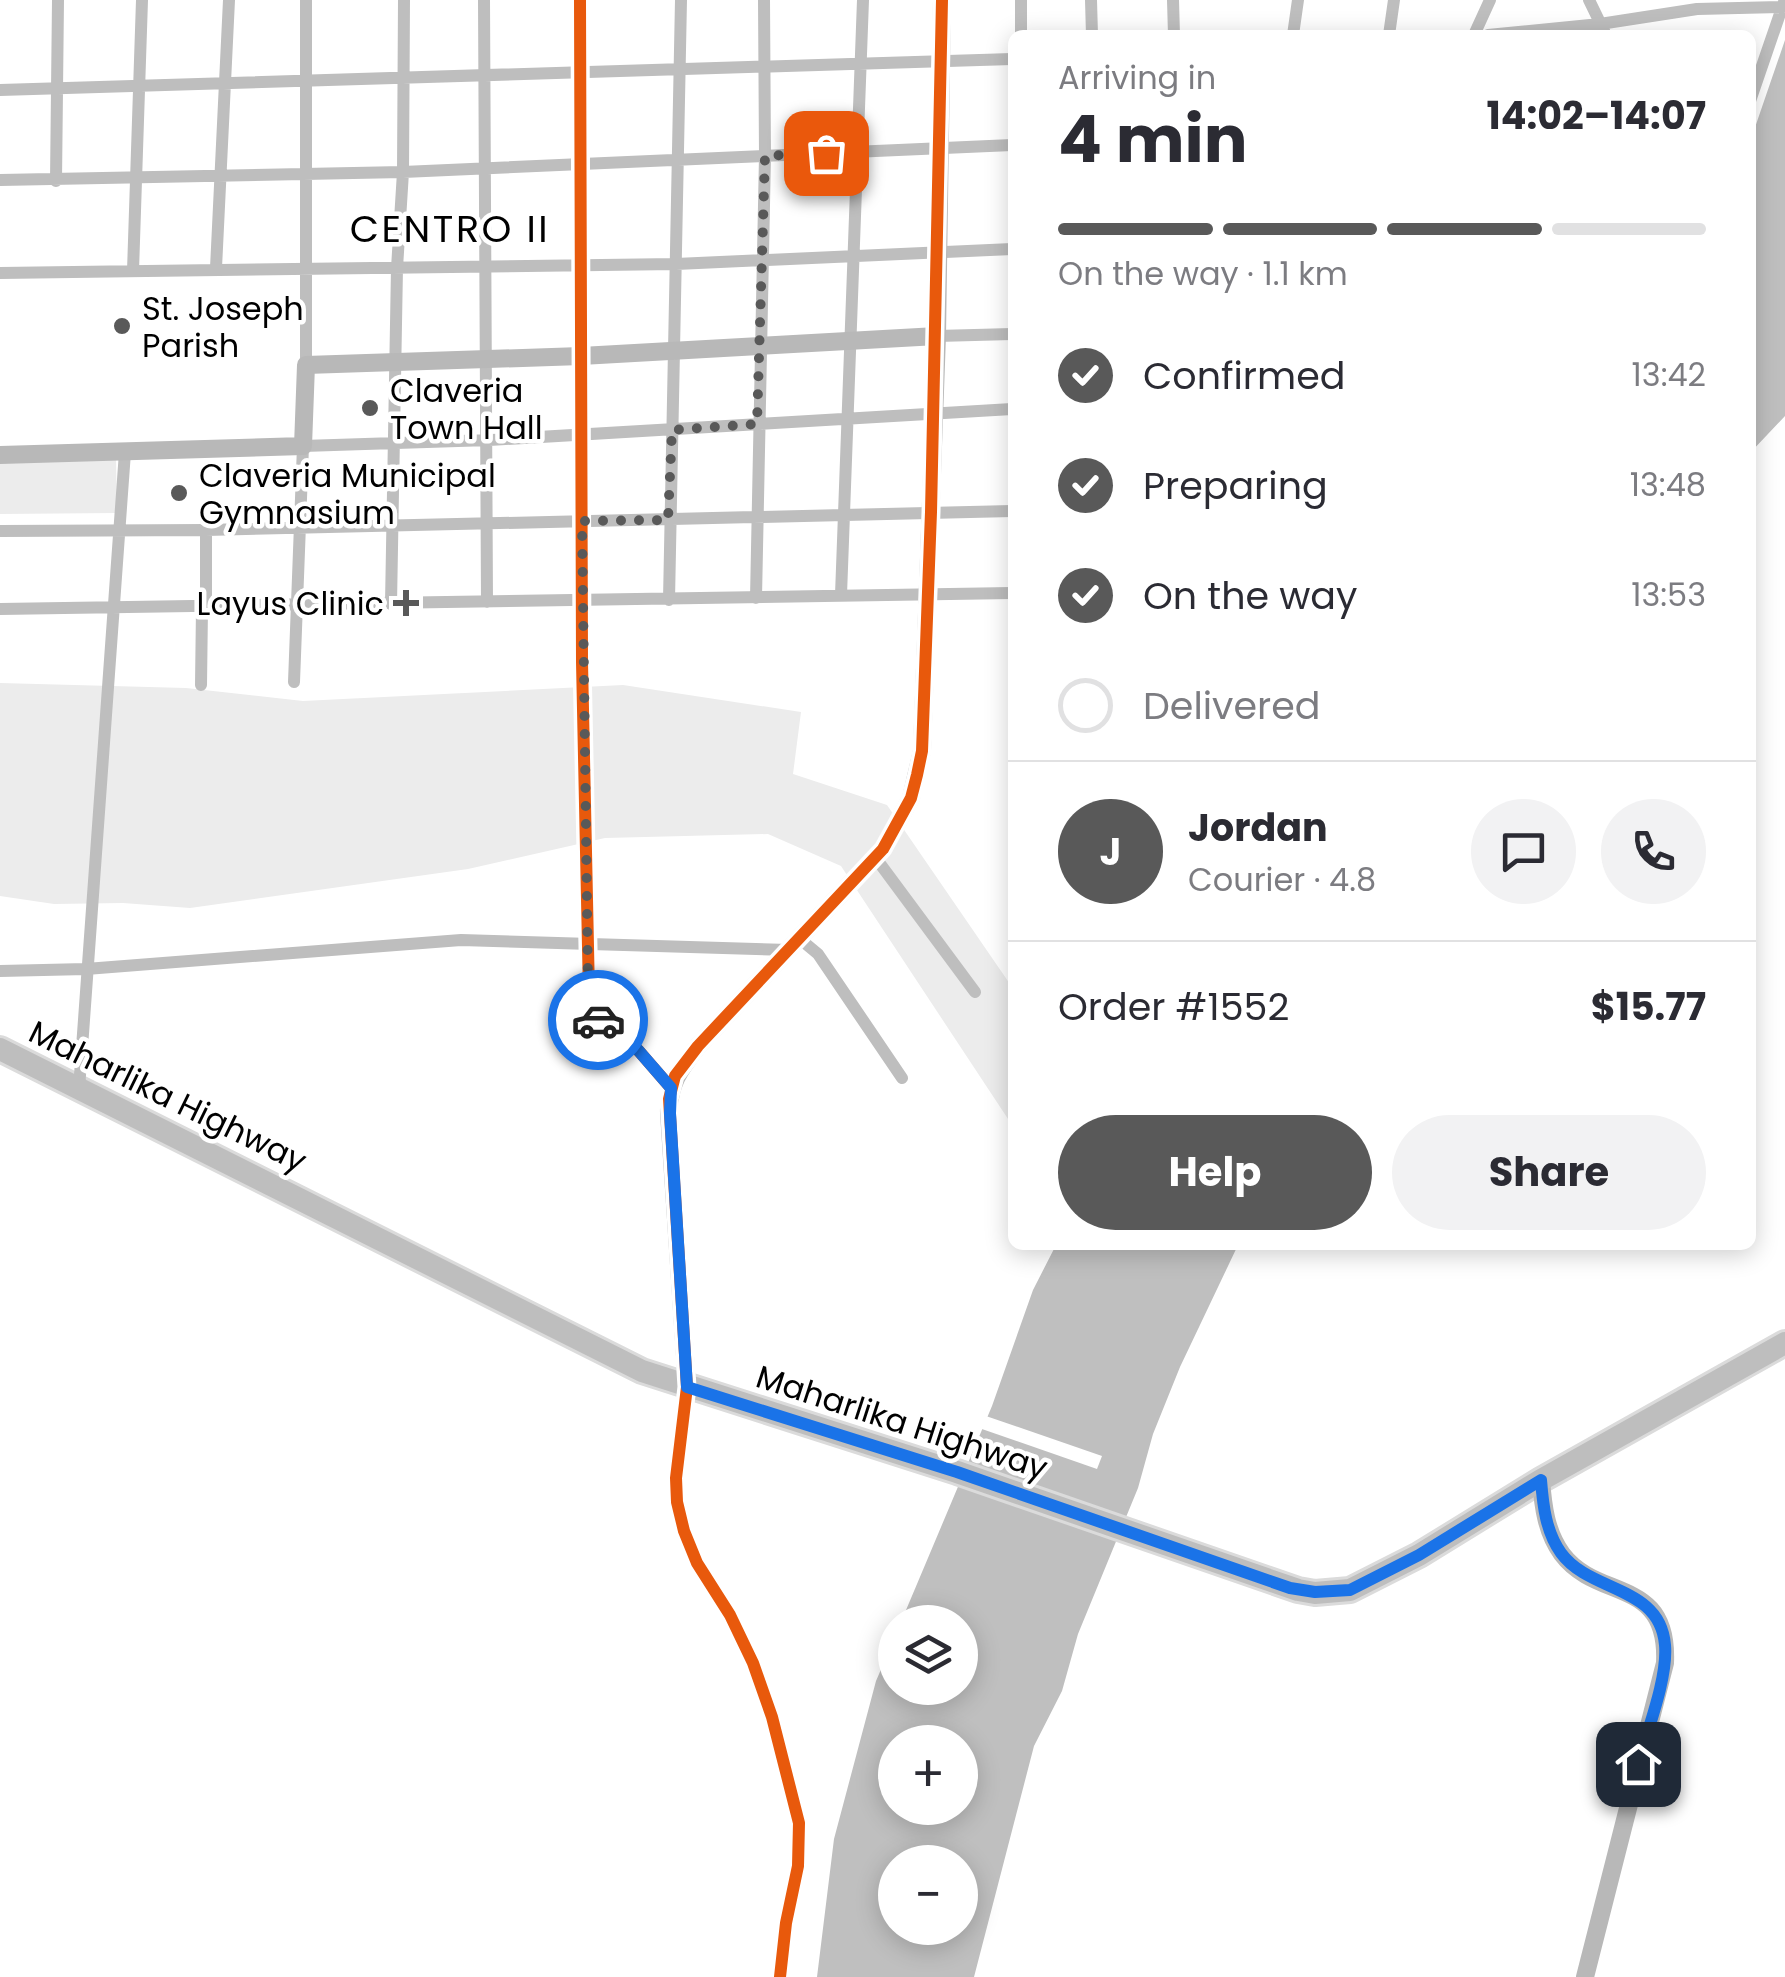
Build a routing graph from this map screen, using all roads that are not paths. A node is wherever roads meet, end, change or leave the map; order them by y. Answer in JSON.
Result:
{"nodes":[{"id":1,"x":58,"y":0,"type":"edge"},
{"id":2,"x":142,"y":0,"type":"edge"},
{"id":3,"x":229,"y":0,"type":"edge"},
{"id":4,"x":306,"y":0,"type":"edge"},
{"id":5,"x":404,"y":0,"type":"edge"},
{"id":6,"x":484,"y":0,"type":"edge"},
{"id":7,"x":580,"y":0,"type":"edge"},
{"id":8,"x":682,"y":0,"type":"edge"},
{"id":9,"x":764,"y":0,"type":"edge"},
{"id":10,"x":863,"y":0,"type":"edge"},
{"id":11,"x":942,"y":0,"type":"edge"},
{"id":12,"x":1021,"y":0,"type":"edge"},
{"id":13,"x":1091,"y":0,"type":"edge"},
{"id":14,"x":1173,"y":0,"type":"edge"},
{"id":15,"x":1298,"y":0,"type":"edge"},
{"id":16,"x":1394,"y":0,"type":"edge"},
{"id":17,"x":1490,"y":0,"type":"edge"},
{"id":18,"x":1589,"y":0,"type":"edge"},
{"id":19,"x":1784,"y":3,"type":"edge"},
{"id":20,"x":1020,"y":30,"type":"edge"},
{"id":21,"x":1092,"y":30,"type":"edge"},
{"id":22,"x":1174,"y":30,"type":"edge"},
{"id":23,"x":1293,"y":30,"type":"edge"},
{"id":24,"x":1391,"y":30,"type":"edge"},
{"id":25,"x":1476,"y":30,"type":"edge"},
{"id":26,"x":1603,"y":30,"type":"edge"},
{"id":27,"x":1008,"y":59,"type":"edge"},
{"id":28,"x":940,"y":62,"type":"junction"},
{"id":29,"x":764,"y":65,"type":"junction"},
{"id":30,"x":860,"y":66,"type":"junction"},
{"id":31,"x":680,"y":70,"type":"junction"},
{"id":32,"x":581,"y":73,"type":"junction"},
{"id":33,"x":484,"y":76,"type":"junction"},
{"id":34,"x":405,"y":79,"type":"junction"},
{"id":35,"x":306,"y":82,"type":"junction"},
{"id":36,"x":224,"y":83,"type":"junction"},
{"id":37,"x":1756,"y":84,"type":"edge"},
{"id":38,"x":140,"y":87,"type":"junction"},
{"id":39,"x":0,"y":90,"type":"edge"},
{"id":40,"x":55,"y":90,"type":"junction"},
{"id":41,"x":1008,"y":145,"type":"edge"},
{"id":42,"x":940,"y":148,"type":"junction"},
{"id":43,"x":857,"y":152,"type":"junction"},
{"id":44,"x":765,"y":156,"type":"junction"},
{"id":45,"x":678,"y":160,"type":"junction"},
{"id":46,"x":582,"y":164,"type":"junction"},
{"id":47,"x":484,"y":169,"type":"junction"},
{"id":48,"x":403,"y":172,"type":"junction"},
{"id":49,"x":306,"y":173,"type":"junction"},
{"id":50,"x":221,"y":174,"type":"junction"},
{"id":51,"x":137,"y":177,"type":"junction"},
{"id":52,"x":0,"y":180,"type":"edge"},
{"id":53,"x":56,"y":180,"type":"junction"},
{"id":54,"x":1008,"y":248,"type":"edge"},
{"id":55,"x":938,"y":252,"type":"junction"},
{"id":56,"x":852,"y":254,"type":"junction"},
{"id":57,"x":762,"y":261,"type":"junction"},
{"id":58,"x":676,"y":264,"type":"junction"},
{"id":59,"x":581,"y":265,"type":"junction"},
{"id":60,"x":485,"y":266,"type":"junction"},
{"id":61,"x":216,"y":268,"type":"junction"},
{"id":62,"x":304,"y":268,"type":"junction"},
{"id":63,"x":397,"y":268,"type":"junction"},
{"id":64,"x":134,"y":271,"type":"junction"},
{"id":65,"x":0,"y":272,"type":"edge"},
{"id":66,"x":1008,"y":334,"type":"edge"},
{"id":67,"x":936,"y":336,"type":"junction"},
{"id":68,"x":852,"y":339,"type":"junction"},
{"id":69,"x":761,"y":346,"type":"junction"},
{"id":70,"x":676,"y":350,"type":"junction"},
{"id":71,"x":581,"y":356,"type":"junction"},
{"id":72,"x":488,"y":360,"type":"junction"},
{"id":73,"x":395,"y":364,"type":"junction"},
{"id":74,"x":306,"y":365,"type":"junction"},
{"id":75,"x":1008,"y":409,"type":"edge"},
{"id":76,"x":933,"y":414,"type":"junction"},
{"id":77,"x":847,"y":418,"type":"junction"},
{"id":78,"x":757,"y":424,"type":"junction"},
{"id":79,"x":672,"y":430,"type":"junction"},
{"id":80,"x":582,"y":435,"type":"junction"},
{"id":81,"x":488,"y":440,"type":"junction"},
{"id":82,"x":395,"y":445,"type":"junction"},
{"id":83,"x":302,"y":446,"type":"junction"},
{"id":84,"x":125,"y":452,"type":"junction"},
{"id":85,"x":0,"y":454,"type":"edge"},
{"id":86,"x":1008,"y":511,"type":"edge"},
{"id":87,"x":931,"y":512,"type":"junction"},
{"id":88,"x":845,"y":514,"type":"junction"},
{"id":89,"x":758,"y":517,"type":"junction"},
{"id":90,"x":668,"y":520,"type":"junction"},
{"id":91,"x":582,"y":521,"type":"junction"},
{"id":92,"x":488,"y":523,"type":"junction"},
{"id":93,"x":393,"y":524,"type":"junction"},
{"id":94,"x":302,"y":525,"type":"junction"},
{"id":95,"x":119,"y":529,"type":"junction"},
{"id":96,"x":0,"y":530,"type":"edge"},
{"id":97,"x":206,"y":530,"type":"junction"},
{"id":98,"x":1008,"y":593,"type":"edge"},
{"id":99,"x":926,"y":594,"type":"junction"},
{"id":100,"x":841,"y":596,"type":"junction"},
{"id":101,"x":756,"y":598,"type":"junction"},
{"id":102,"x":583,"y":600,"type":"junction"},
{"id":103,"x":669,"y":600,"type":"junction"},
{"id":104,"x":488,"y":602,"type":"junction"},
{"id":105,"x":391,"y":604,"type":"junction"},
{"id":106,"x":297,"y":606,"type":"junction"},
{"id":107,"x":0,"y":608,"type":"edge"},
{"id":108,"x":204,"y":608,"type":"junction"},
{"id":109,"x":112,"y":609,"type":"junction"},
{"id":110,"x":294,"y":682,"type":"dead end"},
{"id":111,"x":201,"y":686,"type":"dead end"},
{"id":112,"x":875,"y":857,"type":"junction"},
{"id":113,"x":587,"y":942,"type":"junction"},
{"id":114,"x":795,"y":945,"type":"junction"},
{"id":115,"x":86,"y":969,"type":"junction"},
{"id":116,"x":0,"y":971,"type":"edge"},
{"id":117,"x":975,"y":992,"type":"dead end"},
{"id":118,"x":0,"y":1049,"type":"edge"},
{"id":119,"x":902,"y":1078,"type":"dead end"},
{"id":120,"x":671,"y":1088,"type":"junction"},
{"id":121,"x":78,"y":1089,"type":"junction"},
{"id":122,"x":1785,"y":1343,"type":"edge"},
{"id":123,"x":687,"y":1387,"type":"junction"},
{"id":124,"x":1541,"y":1480,"type":"junction"},
{"id":125,"x":780,"y":1977,"type":"edge"},
{"id":126,"x":1585,"y":1977,"type":"edge"}],
"edges":[{"from":1,"to":40,"type":"street"},
{"from":2,"to":38,"type":"street"},
{"from":3,"to":36,"type":"street"},
{"from":4,"to":35,"type":"street"},
{"from":5,"to":34,"type":"street"},
{"from":6,"to":33,"type":"street"},
{"from":7,"to":32,"type":"street"},
{"from":8,"to":31,"type":"street"},
{"from":9,"to":29,"type":"street"},
{"from":10,"to":30,"type":"street"},
{"from":11,"to":28,"type":"street"},
{"from":12,"to":20,"type":"street"},
{"from":13,"to":21,"type":"street"},
{"from":14,"to":22,"type":"street"},
{"from":15,"to":23,"type":"street"},
{"from":16,"to":24,"type":"street"},
{"from":17,"to":25,"type":"street"},
{"from":18,"to":26,"type":"street"},
{"from":19,"to":26,"type":"street"},
{"from":19,"to":37,"type":"street"},
{"from":27,"to":28,"type":"street"},
{"from":28,"to":30,"type":"street"},
{"from":28,"to":42,"type":"street"},
{"from":29,"to":30,"type":"street"},
{"from":29,"to":31,"type":"street"},
{"from":29,"to":44,"type":"street"},
{"from":30,"to":43,"type":"street"},
{"from":31,"to":32,"type":"street"},
{"from":31,"to":45,"type":"street"},
{"from":32,"to":33,"type":"street"},
{"from":32,"to":46,"type":"street"},
{"from":33,"to":34,"type":"street"},
{"from":33,"to":47,"type":"street"},
{"from":34,"to":35,"type":"street"},
{"from":34,"to":48,"type":"street"},
{"from":35,"to":36,"type":"street"},
{"from":35,"to":49,"type":"street"},
{"from":36,"to":38,"type":"street"},
{"from":36,"to":50,"type":"street"},
{"from":38,"to":40,"type":"street"},
{"from":38,"to":51,"type":"street"},
{"from":39,"to":40,"type":"street"},
{"from":40,"to":53,"type":"street"},
{"from":41,"to":42,"type":"street"},
{"from":42,"to":43,"type":"street"},
{"from":42,"to":55,"type":"street"},
{"from":43,"to":44,"type":"street"},
{"from":43,"to":56,"type":"street"},
{"from":44,"to":45,"type":"street"},
{"from":44,"to":57,"type":"street"},
{"from":45,"to":46,"type":"street"},
{"from":45,"to":58,"type":"street"},
{"from":46,"to":47,"type":"street"},
{"from":46,"to":59,"type":"street"},
{"from":47,"to":48,"type":"street"},
{"from":47,"to":60,"type":"street"},
{"from":48,"to":49,"type":"street"},
{"from":48,"to":63,"type":"street"},
{"from":49,"to":50,"type":"street"},
{"from":49,"to":62,"type":"street"},
{"from":50,"to":51,"type":"street"},
{"from":50,"to":61,"type":"street"},
{"from":51,"to":53,"type":"street"},
{"from":51,"to":64,"type":"street"},
{"from":52,"to":53,"type":"street"},
{"from":54,"to":55,"type":"street"},
{"from":55,"to":56,"type":"street"},
{"from":55,"to":67,"type":"street"},
{"from":56,"to":57,"type":"street"},
{"from":56,"to":68,"type":"street"},
{"from":57,"to":58,"type":"street"},
{"from":57,"to":69,"type":"street"},
{"from":58,"to":59,"type":"street"},
{"from":58,"to":70,"type":"street"},
{"from":59,"to":60,"type":"street"},
{"from":59,"to":71,"type":"street"},
{"from":60,"to":63,"type":"street"},
{"from":60,"to":72,"type":"street"},
{"from":61,"to":62,"type":"street"},
{"from":61,"to":64,"type":"street"},
{"from":62,"to":63,"type":"street"},
{"from":62,"to":74,"type":"street"},
{"from":63,"to":73,"type":"street"},
{"from":64,"to":65,"type":"street"},
{"from":66,"to":67,"type":"street"},
{"from":67,"to":68,"type":"street"},
{"from":67,"to":76,"type":"street"},
{"from":68,"to":69,"type":"street"},
{"from":68,"to":77,"type":"street"},
{"from":69,"to":70,"type":"street"},
{"from":69,"to":78,"type":"street"},
{"from":70,"to":71,"type":"street"},
{"from":70,"to":79,"type":"street"},
{"from":71,"to":72,"type":"street"},
{"from":71,"to":80,"type":"street"},
{"from":72,"to":73,"type":"street"},
{"from":72,"to":81,"type":"street"},
{"from":73,"to":74,"type":"street"},
{"from":73,"to":82,"type":"street"},
{"from":74,"to":83,"type":"street"},
{"from":75,"to":76,"type":"street"},
{"from":76,"to":77,"type":"street"},
{"from":76,"to":87,"type":"street"},
{"from":77,"to":78,"type":"street"},
{"from":77,"to":88,"type":"street"},
{"from":78,"to":79,"type":"street"},
{"from":78,"to":89,"type":"street"},
{"from":79,"to":80,"type":"street"},
{"from":79,"to":90,"type":"street"},
{"from":80,"to":81,"type":"street"},
{"from":80,"to":91,"type":"street"},
{"from":81,"to":82,"type":"street"},
{"from":81,"to":92,"type":"street"},
{"from":82,"to":83,"type":"street"},
{"from":82,"to":93,"type":"street"},
{"from":83,"to":84,"type":"street"},
{"from":83,"to":94,"type":"street"},
{"from":84,"to":85,"type":"street"},
{"from":84,"to":95,"type":"street"},
{"from":86,"to":87,"type":"street"},
{"from":87,"to":88,"type":"street"},
{"from":87,"to":99,"type":"street"},
{"from":88,"to":89,"type":"street"},
{"from":88,"to":100,"type":"street"},
{"from":89,"to":90,"type":"street"},
{"from":89,"to":101,"type":"street"},
{"from":90,"to":91,"type":"street"},
{"from":90,"to":103,"type":"street"},
{"from":91,"to":92,"type":"street"},
{"from":91,"to":102,"type":"street"},
{"from":92,"to":93,"type":"street"},
{"from":92,"to":104,"type":"street"},
{"from":93,"to":94,"type":"street"},
{"from":93,"to":105,"type":"street"},
{"from":94,"to":97,"type":"street"},
{"from":94,"to":106,"type":"street"},
{"from":95,"to":96,"type":"street"},
{"from":95,"to":97,"type":"street"},
{"from":95,"to":109,"type":"street"},
{"from":97,"to":108,"type":"street"},
{"from":98,"to":99,"type":"street"},
{"from":99,"to":100,"type":"street"},
{"from":99,"to":112,"type":"street"},
{"from":100,"to":101,"type":"street"},
{"from":101,"to":103,"type":"street"},
{"from":102,"to":103,"type":"street"},
{"from":102,"to":104,"type":"street"},
{"from":102,"to":113,"type":"street"},
{"from":104,"to":105,"type":"street"},
{"from":105,"to":106,"type":"street"},
{"from":106,"to":108,"type":"street"},
{"from":106,"to":110,"type":"street"},
{"from":107,"to":109,"type":"street"},
{"from":108,"to":109,"type":"street"},
{"from":108,"to":111,"type":"street"},
{"from":109,"to":115,"type":"street"},
{"from":112,"to":114,"type":"street"},
{"from":112,"to":117,"type":"street"},
{"from":113,"to":114,"type":"street"},
{"from":113,"to":115,"type":"street"},
{"from":113,"to":120,"type":"street"},
{"from":114,"to":119,"type":"street"},
{"from":114,"to":120,"type":"street"},
{"from":115,"to":116,"type":"street"},
{"from":115,"to":121,"type":"street"},
{"from":118,"to":121,"type":"highway","name":"Maharlika Highway"},
{"from":120,"to":123,"type":"street"},
{"from":121,"to":123,"type":"highway","name":"Maharlika Highway"},
{"from":122,"to":124,"type":"highway","name":"Maharlika Highway"},
{"from":123,"to":124,"type":"highway","name":"Maharlika Highway"},
{"from":123,"to":125,"type":"street"},
{"from":124,"to":126,"type":"street"}]}
